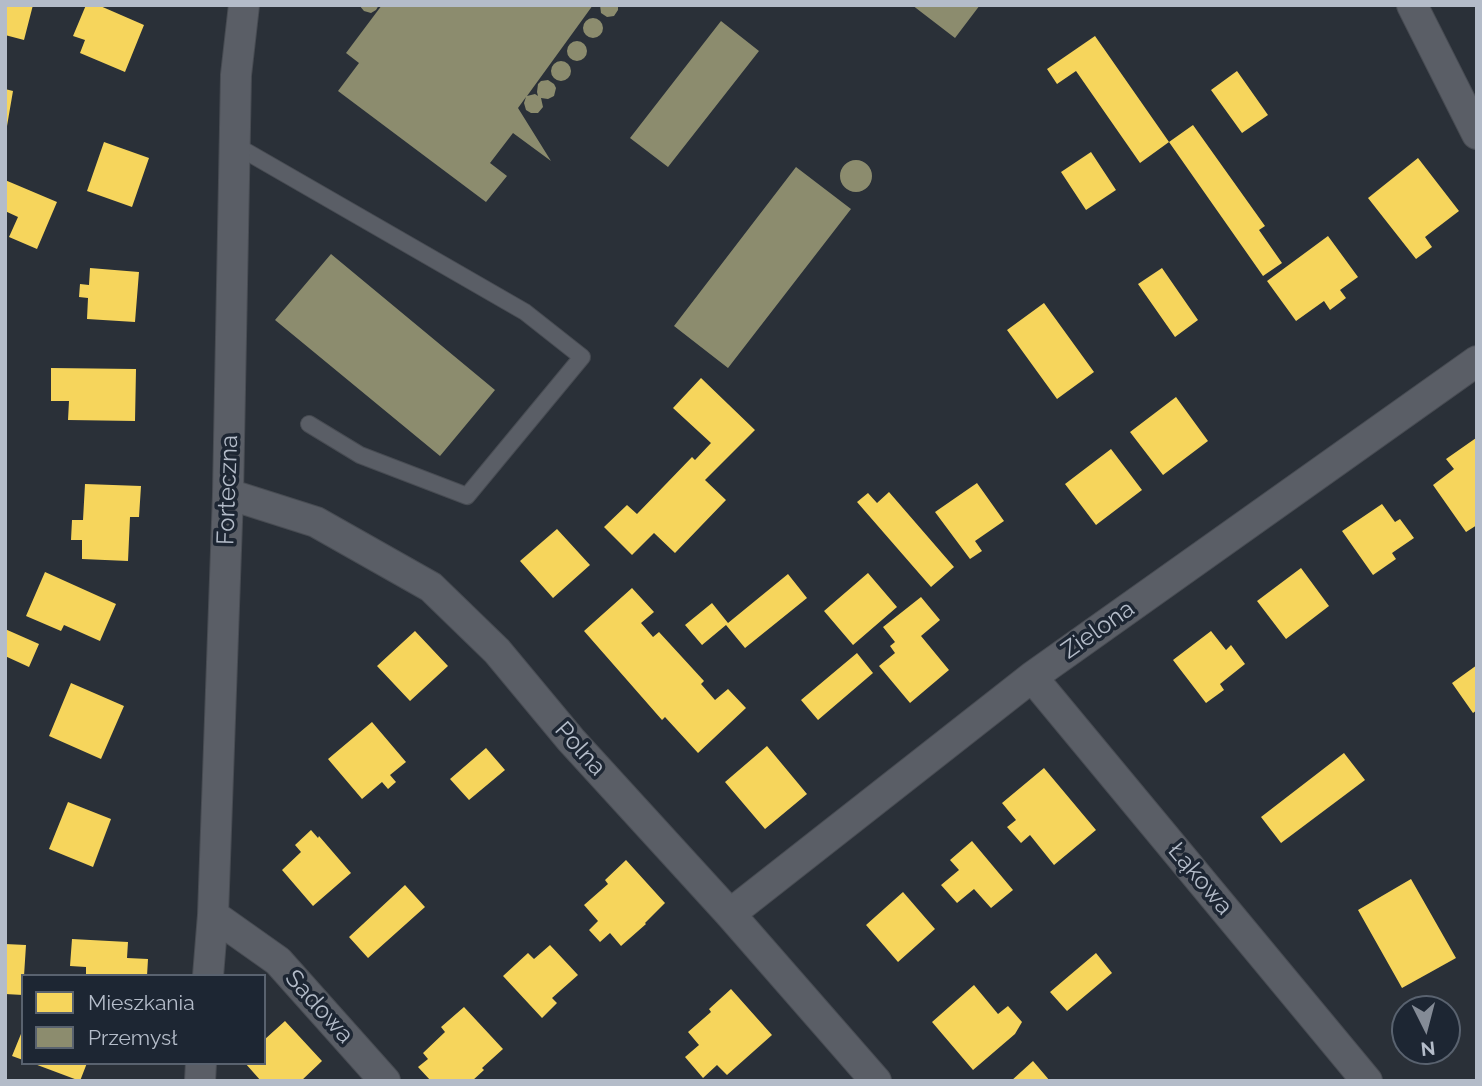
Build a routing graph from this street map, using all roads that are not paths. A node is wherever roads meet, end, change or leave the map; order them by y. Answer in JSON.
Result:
{"nodes":[{"id":1,"x":244,"y":5,"type":"edge"},
{"id":2,"x":1412,"y":5,"type":"edge"},
{"id":3,"x":1477,"y":134,"type":"edge"},
{"id":4,"x":235,"y":145,"type":"junction"},
{"id":5,"x":1477,"y":361,"type":"edge"},
{"id":6,"x":309,"y":424,"type":"dead end"},
{"id":7,"x":228,"y":494,"type":"junction"},
{"id":8,"x":1032,"y":677,"type":"junction"},
{"id":9,"x":730,"y":914,"type":"junction"},
{"id":10,"x":213,"y":915,"type":"junction"},
{"id":11,"x":208,"y":974,"type":"edge"},
{"id":12,"x":385,"y":1081,"type":"edge"},
{"id":13,"x":876,"y":1081,"type":"edge"},
{"id":14,"x":1367,"y":1081,"type":"edge"}],
"edges":[{"from":1,"to":4,"type":"street","name":"Forteczna"},
{"from":2,"to":3,"type":"street"},
{"from":4,"to":6,"type":"lane"},
{"from":4,"to":7,"type":"street","name":"Forteczna"},
{"from":5,"to":8,"type":"street","name":"Zielona"},
{"from":7,"to":9,"type":"street","name":"Polna"},
{"from":7,"to":10,"type":"street","name":"Forteczna"},
{"from":8,"to":9,"type":"street","name":"Zielona"},
{"from":8,"to":14,"type":"street","name":"Łąkowa"},
{"from":9,"to":13,"type":"street","name":"Polna"},
{"from":10,"to":11,"type":"street","name":"Forteczna"},
{"from":10,"to":12,"type":"street","name":"Sadowa"}]}
